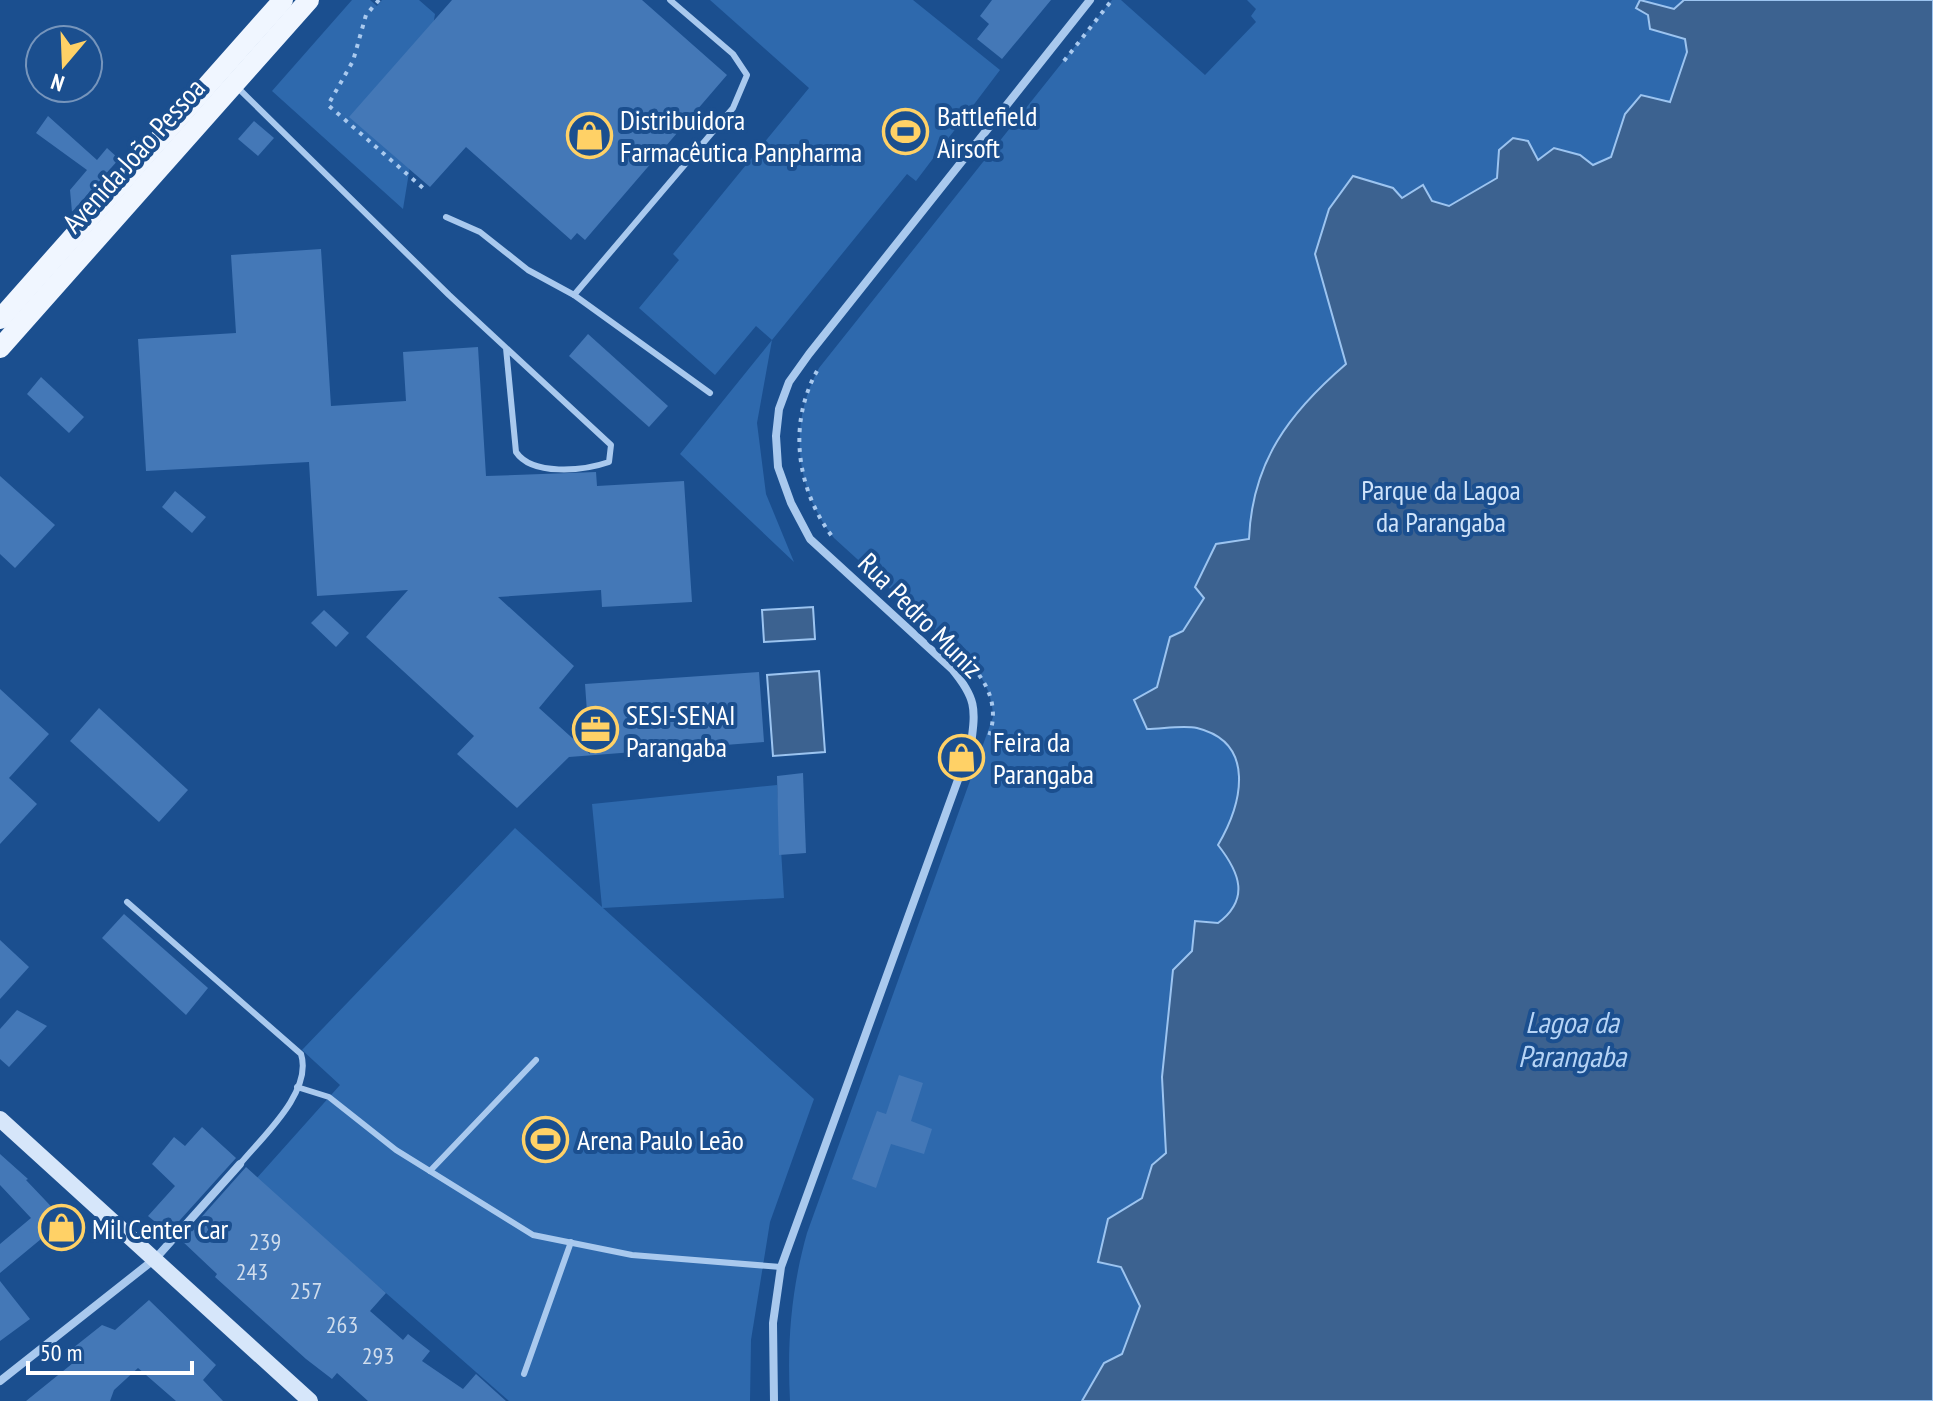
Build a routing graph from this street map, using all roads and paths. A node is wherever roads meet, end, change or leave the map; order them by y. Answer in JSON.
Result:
{"nodes":[{"id":1,"x":283,"y":0,"type":"edge"},
{"id":2,"x":309,"y":0,"type":"edge"},
{"id":3,"x":379,"y":0,"type":"edge"},
{"id":4,"x":670,"y":0,"type":"edge"},
{"id":5,"x":1090,"y":0,"type":"edge"},
{"id":6,"x":1112,"y":0,"type":"edge"},
{"id":7,"x":1054,"y":72,"type":"dead end"},
{"id":8,"x":226,"y":78,"type":"junction"},
{"id":9,"x":423,"y":188,"type":"dead end"},
{"id":10,"x":446,"y":217,"type":"dead end"},
{"id":11,"x":574,"y":295,"type":"junction"},
{"id":12,"x":0,"y":319,"type":"edge"},
{"id":13,"x":0,"y":348,"type":"edge"},
{"id":14,"x":506,"y":348,"type":"junction"},
{"id":15,"x":819,"y":368,"type":"dead end"},
{"id":16,"x":710,"y":393,"type":"dead end"},
{"id":17,"x":844,"y":548,"type":"dead end"},
{"id":18,"x":934,"y":630,"type":"dead end"},
{"id":19,"x":986,"y":745,"type":"dead end"},
{"id":20,"x":127,"y":902,"type":"dead end"},
{"id":21,"x":536,"y":1060,"type":"dead end"},
{"id":22,"x":297,"y":1087,"type":"junction"},
{"id":23,"x":0,"y":1119,"type":"edge"},
{"id":24,"x":240,"y":1164,"type":"joint"},
{"id":25,"x":430,"y":1171,"type":"junction"},
{"id":26,"x":571,"y":1242,"type":"junction"},
{"id":27,"x":156,"y":1258,"type":"junction"},
{"id":28,"x":781,"y":1267,"type":"junction"},
{"id":29,"x":524,"y":1374,"type":"dead end"},
{"id":30,"x":0,"y":1381,"type":"edge"},
{"id":31,"x":310,"y":1401,"type":"edge"},
{"id":32,"x":774,"y":1401,"type":"edge"}],
"edges":[{"from":1,"to":8,"type":"main road","name":"Avenida João Pessoa"},
{"from":2,"to":8,"type":"main road","name":"Avenida João Pessoa"},
{"from":3,"to":9,"type":"path"},
{"from":4,"to":11,"type":"lane"},
{"from":5,"to":28,"type":"street","name":"Rua Pedro Muniz"},
{"from":6,"to":7,"type":"path"},
{"from":8,"to":12,"type":"main road","name":"Avenida João Pessoa"},
{"from":8,"to":13,"type":"main road","name":"Avenida João Pessoa"},
{"from":8,"to":14,"type":"lane"},
{"from":10,"to":11,"type":"lane"},
{"from":11,"to":16,"type":"lane"},
{"from":14,"to":14,"type":"lane"},
{"from":15,"to":17,"type":"path"},
{"from":18,"to":19,"type":"path"},
{"from":20,"to":22,"type":"lane"},
{"from":21,"to":25,"type":"lane"},
{"from":22,"to":24,"type":"lane"},
{"from":22,"to":25,"type":"lane"},
{"from":23,"to":27,"type":"main road"},
{"from":24,"to":27,"type":"street"},
{"from":25,"to":26,"type":"lane"},
{"from":26,"to":28,"type":"lane"},
{"from":26,"to":29,"type":"lane"},
{"from":27,"to":30,"type":"street"},
{"from":27,"to":31,"type":"main road"},
{"from":28,"to":32,"type":"street","name":"Rua Pedro Muniz"}]}
